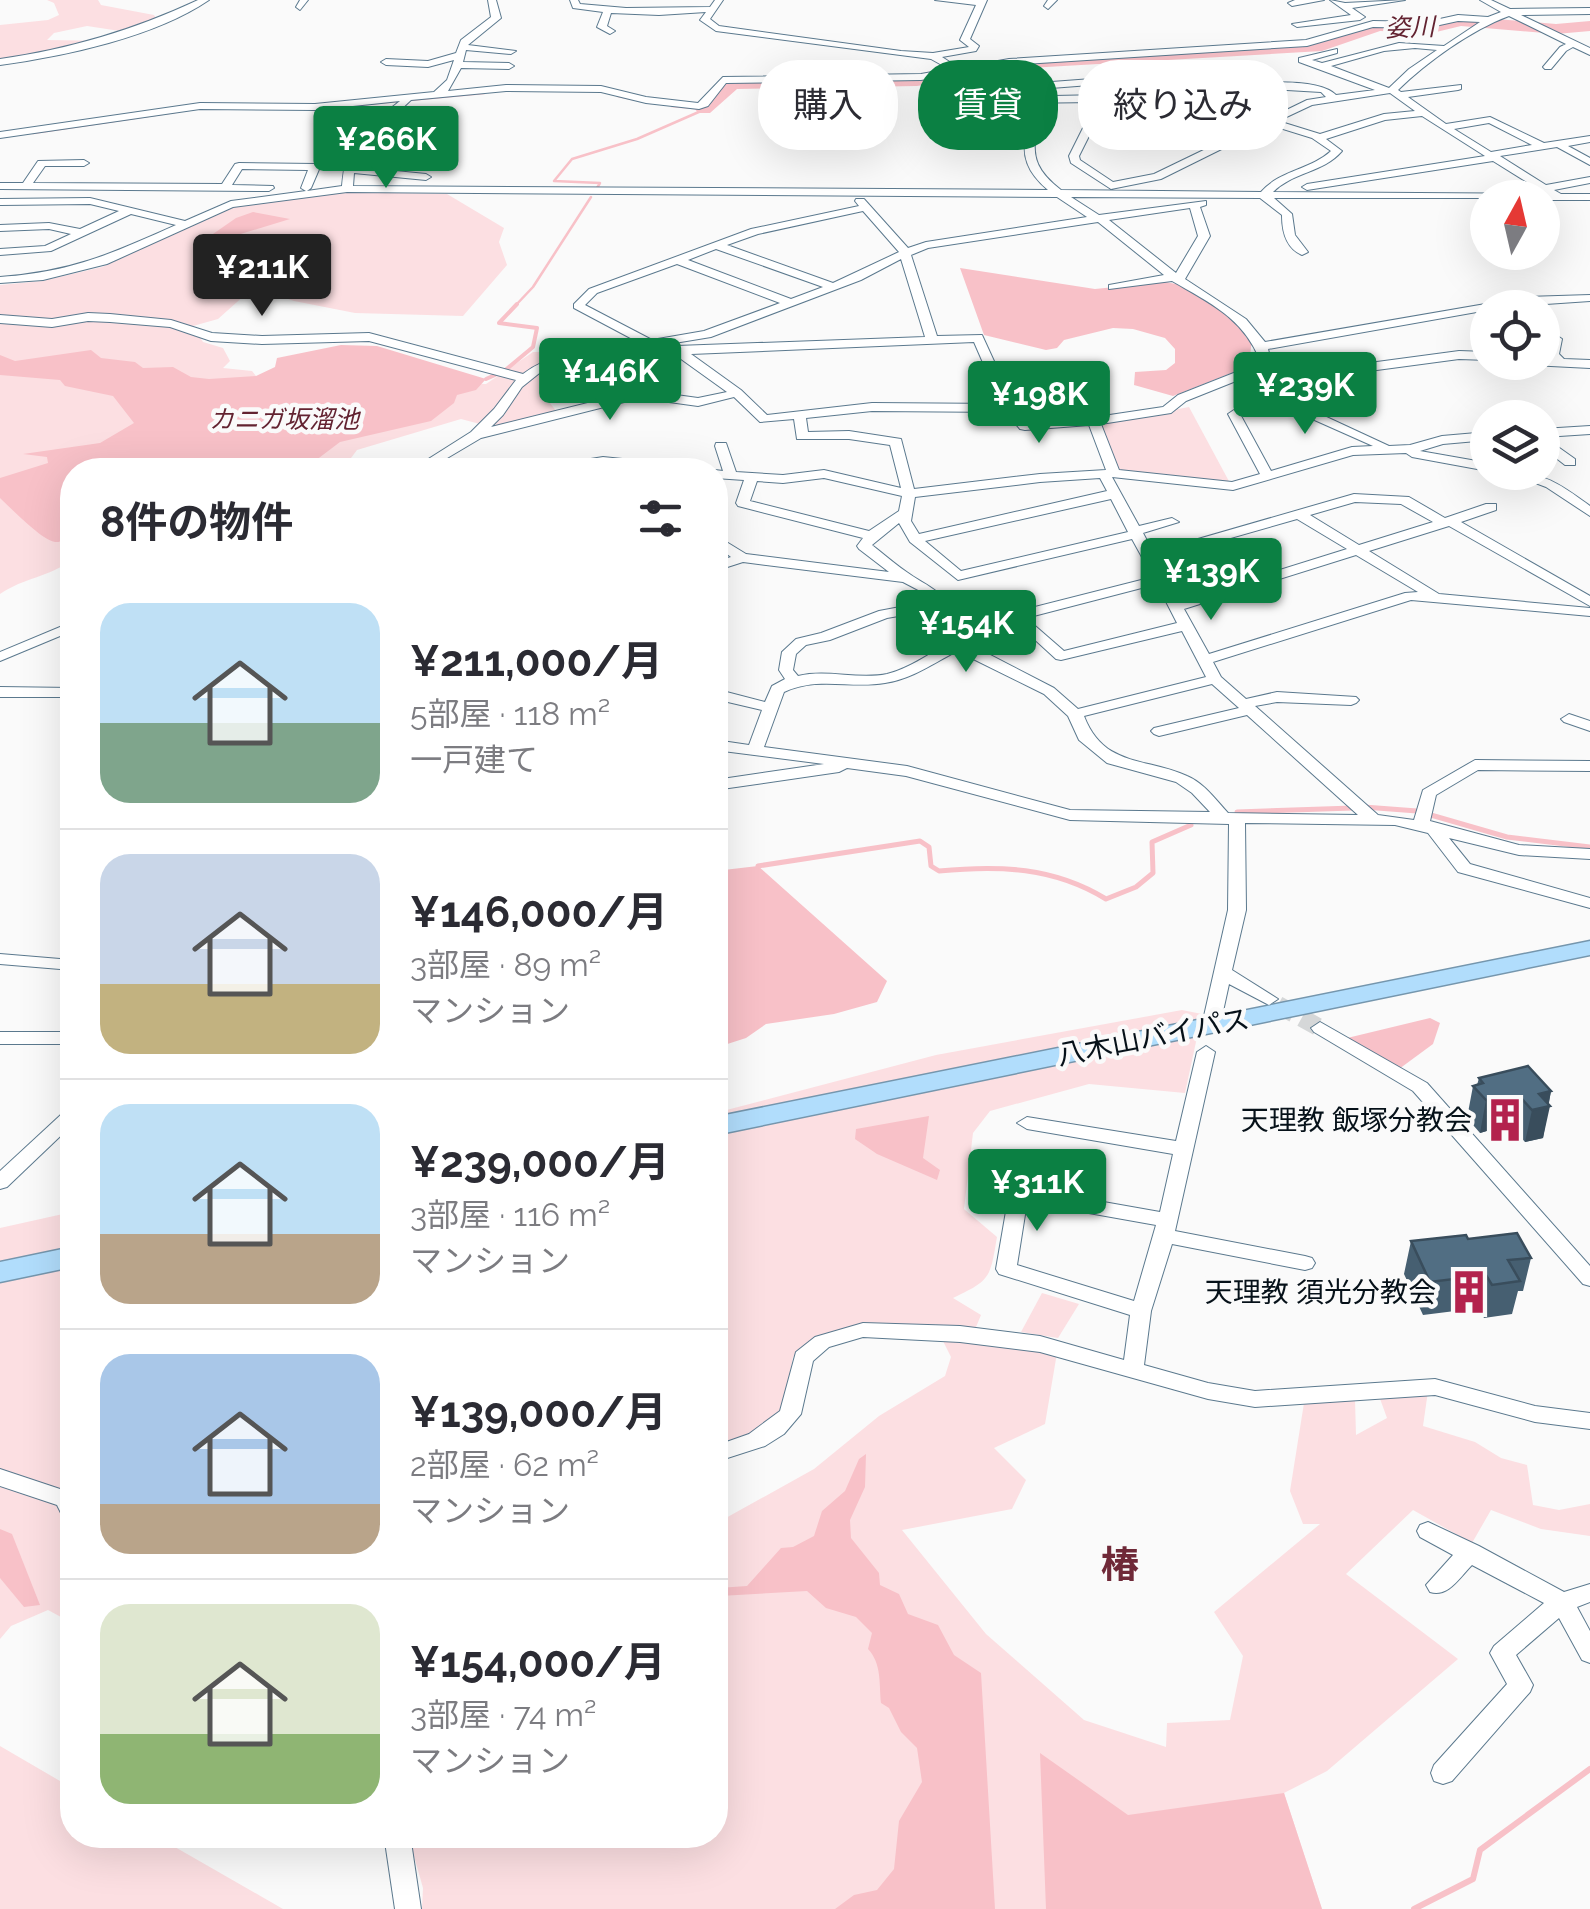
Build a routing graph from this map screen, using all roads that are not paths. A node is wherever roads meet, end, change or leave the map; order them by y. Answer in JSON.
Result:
{"nodes":[{"id":1,"x":204,"y":0,"type":"edge"},
{"id":2,"x":492,"y":0,"type":"edge"},
{"id":3,"x":574,"y":0,"type":"edge"},
{"id":4,"x":719,"y":0,"type":"edge"},
{"id":5,"x":940,"y":0,"type":"edge"},
{"id":6,"x":1320,"y":0,"type":"edge"},
{"id":7,"x":1401,"y":0,"type":"edge"},
{"id":8,"x":1484,"y":0,"type":"edge"},
{"id":9,"x":982,"y":2,"type":"edge"},
{"id":10,"x":1292,"y":3,"type":"dead end"},
{"id":11,"x":1338,"y":3,"type":"edge"},
{"id":12,"x":709,"y":9,"type":"junction"},
{"id":13,"x":1590,"y":10,"type":"edge"},
{"id":14,"x":1505,"y":12,"type":"junction"},
{"id":15,"x":608,"y":13,"type":"junction"},
{"id":16,"x":1360,"y":16,"type":"junction"},
{"id":17,"x":1489,"y":20,"type":"junction"},
{"id":18,"x":1374,"y":24,"type":"junction"},
{"id":19,"x":610,"y":32,"type":"dead end"},
{"id":20,"x":1368,"y":41,"type":"dead end"},
{"id":21,"x":1316,"y":42,"type":"junction"},
{"id":22,"x":1573,"y":44,"type":"junction"},
{"id":23,"x":1446,"y":49,"type":"junction"},
{"id":24,"x":511,"y":52,"type":"dead end"},
{"id":25,"x":1590,"y":52,"type":"edge"},
{"id":26,"x":460,"y":56,"type":"junction"},
{"id":27,"x":933,"y":56,"type":"junction"},
{"id":28,"x":938,"y":60,"type":"edge"},
{"id":29,"x":1041,"y":60,"type":"edge"},
{"id":30,"x":0,"y":62,"type":"edge"},
{"id":31,"x":386,"y":62,"type":"dead end"},
{"id":32,"x":903,"y":64,"type":"dead end"},
{"id":33,"x":1319,"y":65,"type":"junction"},
{"id":34,"x":508,"y":66,"type":"dead end"},
{"id":35,"x":1548,"y":67,"type":"dead end"},
{"id":36,"x":1297,"y":69,"type":"dead end"},
{"id":37,"x":918,"y":75,"type":"edge"},
{"id":38,"x":918,"y":77,"type":"edge"},
{"id":39,"x":1288,"y":87,"type":"edge"},
{"id":40,"x":1458,"y":88,"type":"dead end"},
{"id":41,"x":1392,"y":92,"type":"junction"},
{"id":42,"x":433,"y":96,"type":"junction"},
{"id":43,"x":1332,"y":98,"type":"junction"},
{"id":44,"x":408,"y":100,"type":"junction"},
{"id":45,"x":1485,"y":110,"type":"dead end"},
{"id":46,"x":1288,"y":113,"type":"edge"},
{"id":47,"x":1328,"y":116,"type":"dead end"},
{"id":48,"x":1427,"y":116,"type":"junction"},
{"id":49,"x":1355,"y":126,"type":"junction"},
{"id":50,"x":1444,"y":127,"type":"junction"},
{"id":51,"x":1288,"y":128,"type":"edge"},
{"id":52,"x":0,"y":135,"type":"edge"},
{"id":53,"x":1318,"y":138,"type":"junction"},
{"id":54,"x":1590,"y":139,"type":"edge"},
{"id":55,"x":1558,"y":144,"type":"junction"},
{"id":56,"x":1541,"y":146,"type":"junction"},
{"id":57,"x":1078,"y":148,"type":"edge"},
{"id":58,"x":1027,"y":150,"type":"edge"},
{"id":59,"x":1212,"y":150,"type":"edge"},
{"id":60,"x":1492,"y":156,"type":"junction"},
{"id":61,"x":1590,"y":162,"type":"edge"},
{"id":62,"x":348,"y":169,"type":"junction"},
{"id":63,"x":426,"y":177,"type":"dead end"},
{"id":64,"x":1532,"y":180,"type":"edge"},
{"id":65,"x":1590,"y":180,"type":"edge"},
{"id":66,"x":1560,"y":185,"type":"edge"},
{"id":67,"x":0,"y":186,"type":"edge"},
{"id":68,"x":26,"y":186,"type":"junction"},
{"id":69,"x":69,"y":186,"type":"junction"},
{"id":70,"x":224,"y":188,"type":"junction"},
{"id":71,"x":306,"y":188,"type":"junction"},
{"id":72,"x":346,"y":189,"type":"junction"},
{"id":73,"x":1111,"y":190,"type":"junction"},
{"id":74,"x":854,"y":192,"type":"junction"},
{"id":75,"x":1062,"y":193,"type":"junction"},
{"id":76,"x":1264,"y":194,"type":"junction"},
{"id":77,"x":1242,"y":195,"type":"junction"},
{"id":78,"x":1462,"y":196,"type":"junction"},
{"id":79,"x":1470,"y":196,"type":"edge"},
{"id":80,"x":1560,"y":197,"type":"edge"},
{"id":81,"x":1590,"y":197,"type":"edge"},
{"id":82,"x":0,"y":202,"type":"edge"},
{"id":83,"x":1194,"y":205,"type":"junction"},
{"id":84,"x":864,"y":208,"type":"junction"},
{"id":85,"x":131,"y":210,"type":"junction"},
{"id":86,"x":1468,"y":211,"type":"dead end"},
{"id":87,"x":1099,"y":219,"type":"junction"},
{"id":88,"x":182,"y":223,"type":"junction"},
{"id":89,"x":0,"y":228,"type":"edge"},
{"id":90,"x":83,"y":233,"type":"junction"},
{"id":91,"x":718,"y":246,"type":"junction"},
{"id":92,"x":0,"y":252,"type":"edge"},
{"id":93,"x":904,"y":252,"type":"junction"},
{"id":94,"x":1302,"y":252,"type":"dead end"},
{"id":95,"x":675,"y":260,"type":"junction"},
{"id":96,"x":1178,"y":278,"type":"junction"},
{"id":97,"x":0,"y":280,"type":"edge"},
{"id":98,"x":834,"y":287,"type":"junction"},
{"id":99,"x":1113,"y":287,"type":"dead end"},
{"id":100,"x":1590,"y":298,"type":"edge"},
{"id":101,"x":792,"y":303,"type":"junction"},
{"id":102,"x":0,"y":319,"type":"edge"},
{"id":103,"x":932,"y":340,"type":"junction"},
{"id":104,"x":654,"y":345,"type":"junction"},
{"id":105,"x":674,"y":346,"type":"junction"},
{"id":106,"x":1263,"y":346,"type":"junction"},
{"id":107,"x":1470,"y":355,"type":"edge"},
{"id":108,"x":1562,"y":364,"type":"edge"},
{"id":109,"x":1590,"y":364,"type":"edge"},
{"id":110,"x":1268,"y":368,"type":"junction"},
{"id":111,"x":523,"y":378,"type":"junction"},
{"id":112,"x":737,"y":393,"type":"junction"},
{"id":113,"x":1008,"y":408,"type":"junction"},
{"id":114,"x":1234,"y":414,"type":"dead end"},
{"id":115,"x":800,"y":418,"type":"junction"},
{"id":116,"x":1093,"y":420,"type":"junction"},
{"id":117,"x":1590,"y":430,"type":"edge"},
{"id":118,"x":1560,"y":434,"type":"edge"},
{"id":119,"x":476,"y":435,"type":"junction"},
{"id":120,"x":1470,"y":438,"type":"edge"},
{"id":121,"x":721,"y":446,"type":"dead end"},
{"id":122,"x":1394,"y":450,"type":"junction"},
{"id":123,"x":1560,"y":453,"type":"edge"},
{"id":124,"x":438,"y":458,"type":"edge"},
{"id":125,"x":725,"y":458,"type":"edge"},
{"id":126,"x":1570,"y":462,"type":"dead end"},
{"id":127,"x":1470,"y":464,"type":"edge"},
{"id":128,"x":728,"y":467,"type":"edge"},
{"id":129,"x":1109,"y":474,"type":"junction"},
{"id":130,"x":728,"y":476,"type":"edge"},
{"id":131,"x":731,"y":476,"type":"junction"},
{"id":132,"x":1268,"y":477,"type":"junction"},
{"id":133,"x":751,"y":479,"type":"junction"},
{"id":134,"x":1559,"y":490,"type":"edge"},
{"id":135,"x":909,"y":494,"type":"junction"},
{"id":136,"x":1113,"y":494,"type":"junction"},
{"id":137,"x":1491,"y":507,"type":"dead end"},
{"id":138,"x":1590,"y":512,"type":"edge"},
{"id":139,"x":905,"y":513,"type":"junction"},
{"id":140,"x":1300,"y":515,"type":"junction"},
{"id":141,"x":1172,"y":522,"type":"dead end"},
{"id":142,"x":1447,"y":522,"type":"junction"},
{"id":143,"x":1135,"y":533,"type":"junction"},
{"id":144,"x":871,"y":536,"type":"junction"},
{"id":145,"x":915,"y":539,"type":"junction"},
{"id":146,"x":728,"y":548,"type":"edge"},
{"id":147,"x":1359,"y":551,"type":"junction"},
{"id":148,"x":1148,"y":557,"type":"junction"},
{"id":149,"x":742,"y":558,"type":"junction"},
{"id":150,"x":728,"y":562,"type":"edge"},
{"id":151,"x":906,"y":578,"type":"junction"},
{"id":152,"x":1161,"y":579,"type":"junction"},
{"id":153,"x":1434,"y":596,"type":"junction"},
{"id":154,"x":1590,"y":602,"type":"edge"},
{"id":155,"x":942,"y":604,"type":"junction"},
{"id":156,"x":1177,"y":606,"type":"junction"},
{"id":157,"x":1590,"y":612,"type":"edge"},
{"id":158,"x":1187,"y":626,"type":"junction"},
{"id":159,"x":60,"y":631,"type":"edge"},
{"id":160,"x":956,"y":646,"type":"junction"},
{"id":161,"x":0,"y":657,"type":"edge"},
{"id":162,"x":1206,"y":660,"type":"junction"},
{"id":163,"x":1215,"y":679,"type":"junction"},
{"id":164,"x":794,"y":681,"type":"junction"},
{"id":165,"x":0,"y":692,"type":"edge"},
{"id":166,"x":60,"y":693,"type":"edge"},
{"id":167,"x":728,"y":697,"type":"edge"},
{"id":168,"x":1350,"y":700,"type":"dead end"},
{"id":169,"x":1247,"y":707,"type":"junction"},
{"id":170,"x":770,"y":708,"type":"junction"},
{"id":171,"x":1075,"y":714,"type":"junction"},
{"id":172,"x":1569,"y":718,"type":"dead end"},
{"id":173,"x":1590,"y":726,"type":"edge"},
{"id":174,"x":1159,"y":732,"type":"dead end"},
{"id":175,"x":728,"y":747,"type":"edge"},
{"id":176,"x":755,"y":750,"type":"junction"},
{"id":177,"x":864,"y":763,"type":"junction"},
{"id":178,"x":1590,"y":766,"type":"edge"},
{"id":179,"x":728,"y":783,"type":"edge"},
{"id":180,"x":1365,"y":811,"type":"junction"},
{"id":181,"x":1424,"y":819,"type":"junction"},
{"id":182,"x":1231,"y":820,"type":"junction"},
{"id":183,"x":1590,"y":854,"type":"edge"},
{"id":184,"x":1590,"y":903,"type":"edge"},
{"id":185,"x":1590,"y":948,"type":"edge"},
{"id":186,"x":0,"y":959,"type":"edge"},
{"id":187,"x":60,"y":963,"type":"edge"},
{"id":188,"x":1222,"y":972,"type":"junction"},
{"id":189,"x":1269,"y":1000,"type":"tunnel mouth"},
{"id":190,"x":1213,"y":1016,"type":"dead end"},
{"id":191,"x":1320,"y":1028,"type":"tunnel mouth"},
{"id":192,"x":0,"y":1038,"type":"edge"},
{"id":193,"x":60,"y":1038,"type":"edge"},
{"id":194,"x":1206,"y":1052,"type":"dead end"},
{"id":195,"x":728,"y":1123,"type":"edge"},
{"id":196,"x":1027,"y":1123,"type":"dead end"},
{"id":197,"x":60,"y":1126,"type":"edge"},
{"id":198,"x":1184,"y":1150,"type":"junction"},
{"id":199,"x":0,"y":1182,"type":"edge"},
{"id":200,"x":1166,"y":1228,"type":"junction"},
{"id":201,"x":60,"y":1260,"type":"edge"},
{"id":202,"x":1305,"y":1264,"type":"dead end"},
{"id":203,"x":0,"y":1272,"type":"edge"},
{"id":204,"x":1590,"y":1279,"type":"edge"},
{"id":205,"x":1141,"y":1312,"type":"junction"},
{"id":206,"x":1133,"y":1368,"type":"junction"},
{"id":207,"x":1590,"y":1421,"type":"edge"},
{"id":208,"x":728,"y":1450,"type":"edge"},
{"id":209,"x":0,"y":1477,"type":"edge"},
{"id":210,"x":60,"y":1497,"type":"edge"},
{"id":211,"x":1428,"y":1531,"type":"dead end"},
{"id":212,"x":1471,"y":1552,"type":"junction"},
{"id":213,"x":1438,"y":1585,"type":"dead end"},
{"id":214,"x":1590,"y":1593,"type":"edge"},
{"id":215,"x":1562,"y":1602,"type":"junction"},
{"id":216,"x":1590,"y":1653,"type":"edge"},
{"id":217,"x":1443,"y":1773,"type":"dead end"},
{"id":218,"x":400,"y":1848,"type":"edge"},
{"id":219,"x":408,"y":1909,"type":"edge"}],
"edges":[{"from":1,"to":30,"type":"street"},
{"from":2,"to":26,"type":"street"},
{"from":3,"to":15,"type":"street"},
{"from":4,"to":12,"type":"street"},
{"from":5,"to":9,"type":"street"},
{"from":6,"to":10,"type":"street"},
{"from":7,"to":11,"type":"street"},
{"from":8,"to":14,"type":"street"},
{"from":9,"to":27,"type":"street"},
{"from":11,"to":16,"type":"street"},
{"from":12,"to":15,"type":"street"},
{"from":12,"to":27,"type":"street"},
{"from":13,"to":14,"type":"street"},
{"from":14,"to":17,"type":"street"},
{"from":14,"to":22,"type":"street"},
{"from":15,"to":19,"type":"street"},
{"from":16,"to":18,"type":"street"},
{"from":16,"to":21,"type":"street"},
{"from":17,"to":18,"type":"street"},
{"from":17,"to":23,"type":"street"},
{"from":18,"to":21,"type":"street"},
{"from":20,"to":33,"type":"street"},
{"from":21,"to":29,"type":"street"},
{"from":22,"to":25,"type":"street"},
{"from":22,"to":35,"type":"street"},
{"from":23,"to":33,"type":"street"},
{"from":23,"to":41,"type":"street"},
{"from":24,"to":26,"type":"street"},
{"from":26,"to":31,"type":"street"},
{"from":26,"to":34,"type":"street"},
{"from":26,"to":42,"type":"street"},
{"from":27,"to":28,"type":"street"},
{"from":32,"to":37,"type":"street"},
{"from":33,"to":36,"type":"street"},
{"from":33,"to":41,"type":"street"},
{"from":38,"to":42,"type":"street"},
{"from":39,"to":43,"type":"street"},
{"from":40,"to":41,"type":"street"},
{"from":41,"to":43,"type":"street"},
{"from":41,"to":48,"type":"street"},
{"from":42,"to":44,"type":"street"},
{"from":43,"to":46,"type":"street"},
{"from":44,"to":52,"type":"street"},
{"from":44,"to":62,"type":"street"},
{"from":45,"to":48,"type":"street"},
{"from":47,"to":49,"type":"street"},
{"from":48,"to":49,"type":"street"},
{"from":48,"to":50,"type":"street"},
{"from":49,"to":53,"type":"street"},
{"from":50,"to":56,"type":"street"},
{"from":50,"to":60,"type":"street"},
{"from":51,"to":53,"type":"street"},
{"from":53,"to":76,"type":"street"},
{"from":54,"to":55,"type":"street"},
{"from":55,"to":56,"type":"street"},
{"from":55,"to":61,"type":"street"},
{"from":56,"to":60,"type":"street"},
{"from":57,"to":73,"type":"street"},
{"from":58,"to":75,"type":"street"},
{"from":59,"to":73,"type":"street"},
{"from":60,"to":64,"type":"street"},
{"from":60,"to":76,"type":"street"},
{"from":62,"to":63,"type":"street"},
{"from":62,"to":72,"type":"street"},
{"from":65,"to":66,"type":"street"},
{"from":67,"to":68,"type":"street"},
{"from":68,"to":69,"type":"street"},
{"from":68,"to":69,"type":"street"},
{"from":69,"to":70,"type":"street"},
{"from":70,"to":71,"type":"street"},
{"from":70,"to":71,"type":"street"},
{"from":71,"to":72,"type":"street"},
{"from":72,"to":74,"type":"street"},
{"from":72,"to":88,"type":"street"},
{"from":73,"to":75,"type":"street"},
{"from":73,"to":77,"type":"street"},
{"from":74,"to":75,"type":"street"},
{"from":74,"to":84,"type":"street"},
{"from":75,"to":87,"type":"street"},
{"from":76,"to":77,"type":"street"},
{"from":76,"to":78,"type":"street"},
{"from":76,"to":94,"type":"street"},
{"from":77,"to":83,"type":"street"},
{"from":78,"to":79,"type":"street"},
{"from":78,"to":86,"type":"street"},
{"from":80,"to":81,"type":"street"},
{"from":82,"to":85,"type":"street"},
{"from":83,"to":87,"type":"street"},
{"from":83,"to":96,"type":"street"},
{"from":84,"to":91,"type":"street"},
{"from":84,"to":93,"type":"street"},
{"from":85,"to":88,"type":"street"},
{"from":85,"to":90,"type":"street"},
{"from":87,"to":93,"type":"street"},
{"from":87,"to":96,"type":"street"},
{"from":88,"to":97,"type":"street"},
{"from":89,"to":90,"type":"street"},
{"from":90,"to":92,"type":"street"},
{"from":91,"to":95,"type":"street"},
{"from":91,"to":98,"type":"street"},
{"from":93,"to":98,"type":"street"},
{"from":93,"to":103,"type":"street"},
{"from":95,"to":101,"type":"street"},
{"from":95,"to":104,"type":"street"},
{"from":96,"to":99,"type":"street"},
{"from":96,"to":106,"type":"street"},
{"from":98,"to":101,"type":"street"},
{"from":100,"to":106,"type":"street"},
{"from":101,"to":105,"type":"street"},
{"from":102,"to":111,"type":"street"},
{"from":103,"to":105,"type":"street"},
{"from":103,"to":113,"type":"street"},
{"from":104,"to":105,"type":"street"},
{"from":104,"to":111,"type":"street"},
{"from":105,"to":112,"type":"street"},
{"from":106,"to":110,"type":"street"},
{"from":107,"to":110,"type":"street"},
{"from":108,"to":109,"type":"street"},
{"from":110,"to":116,"type":"street"},
{"from":110,"to":122,"type":"street"},
{"from":111,"to":119,"type":"street"},
{"from":112,"to":115,"type":"street"},
{"from":112,"to":119,"type":"street"},
{"from":113,"to":115,"type":"street"},
{"from":113,"to":116,"type":"street"},
{"from":114,"to":132,"type":"street"},
{"from":115,"to":135,"type":"street"},
{"from":116,"to":129,"type":"street"},
{"from":117,"to":118,"type":"street"},
{"from":119,"to":124,"type":"street"},
{"from":120,"to":122,"type":"street"},
{"from":121,"to":125,"type":"street"},
{"from":122,"to":127,"type":"street"},
{"from":122,"to":132,"type":"street"},
{"from":123,"to":126,"type":"street"},
{"from":128,"to":131,"type":"street"},
{"from":129,"to":132,"type":"street"},
{"from":129,"to":135,"type":"street"},
{"from":129,"to":136,"type":"street"},
{"from":130,"to":131,"type":"street"},
{"from":131,"to":133,"type":"street"},
{"from":133,"to":135,"type":"street"},
{"from":133,"to":144,"type":"street"},
{"from":134,"to":138,"type":"street"},
{"from":135,"to":139,"type":"street"},
{"from":136,"to":143,"type":"street"},
{"from":136,"to":145,"type":"street"},
{"from":137,"to":142,"type":"street"},
{"from":139,"to":144,"type":"street"},
{"from":139,"to":145,"type":"street"},
{"from":140,"to":142,"type":"street"},
{"from":140,"to":147,"type":"street"},
{"from":140,"to":148,"type":"street"},
{"from":141,"to":143,"type":"street"},
{"from":142,"to":147,"type":"street"},
{"from":142,"to":154,"type":"street"},
{"from":143,"to":145,"type":"street"},
{"from":143,"to":148,"type":"street"},
{"from":144,"to":151,"type":"street"},
{"from":146,"to":149,"type":"street"},
{"from":147,"to":153,"type":"street"},
{"from":147,"to":156,"type":"street"},
{"from":148,"to":152,"type":"street"},
{"from":149,"to":150,"type":"street"},
{"from":149,"to":151,"type":"street"},
{"from":151,"to":155,"type":"street"},
{"from":152,"to":156,"type":"street"},
{"from":152,"to":158,"type":"street"},
{"from":153,"to":157,"type":"street"},
{"from":153,"to":162,"type":"street"},
{"from":155,"to":160,"type":"street"},
{"from":155,"to":164,"type":"street"},
{"from":156,"to":158,"type":"street"},
{"from":158,"to":162,"type":"street"},
{"from":159,"to":161,"type":"street"},
{"from":160,"to":164,"type":"street"},
{"from":160,"to":171,"type":"street"},
{"from":162,"to":163,"type":"street"},
{"from":163,"to":169,"type":"street"},
{"from":163,"to":171,"type":"street"},
{"from":164,"to":170,"type":"street"},
{"from":165,"to":166,"type":"street"},
{"from":167,"to":170,"type":"street"},
{"from":168,"to":169,"type":"street"},
{"from":169,"to":174,"type":"street"},
{"from":169,"to":180,"type":"street"},
{"from":170,"to":176,"type":"street"},
{"from":171,"to":182,"type":"street"},
{"from":172,"to":173,"type":"street"},
{"from":175,"to":176,"type":"street"},
{"from":176,"to":177,"type":"street"},
{"from":177,"to":179,"type":"street"},
{"from":177,"to":182,"type":"street"},
{"from":178,"to":181,"type":"street"},
{"from":180,"to":181,"type":"street"},
{"from":180,"to":182,"type":"street"},
{"from":181,"to":183,"type":"street"},
{"from":181,"to":184,"type":"street"},
{"from":182,"to":188,"type":"street"},
{"from":185,"to":195,"type":"highway","name":"八木山バイパス"},
{"from":186,"to":187,"type":"street"},
{"from":188,"to":189,"type":"street"},
{"from":188,"to":190,"type":"street"},
{"from":191,"to":204,"type":"street"},
{"from":192,"to":193,"type":"street"},
{"from":194,"to":198,"type":"street"},
{"from":196,"to":198,"type":"street"},
{"from":197,"to":199,"type":"street"},
{"from":198,"to":200,"type":"street"},
{"from":200,"to":202,"type":"street"},
{"from":200,"to":205,"type":"street"},
{"from":200,"to":205,"type":"street"},
{"from":201,"to":203,"type":"highway"},
{"from":205,"to":206,"type":"street"},
{"from":206,"to":207,"type":"street"},
{"from":206,"to":208,"type":"street"},
{"from":209,"to":210,"type":"street"},
{"from":211,"to":212,"type":"street"},
{"from":212,"to":213,"type":"street"},
{"from":212,"to":215,"type":"street"},
{"from":214,"to":215,"type":"street"},
{"from":215,"to":216,"type":"street"},
{"from":215,"to":217,"type":"street"},
{"from":218,"to":219,"type":"street"}]}
